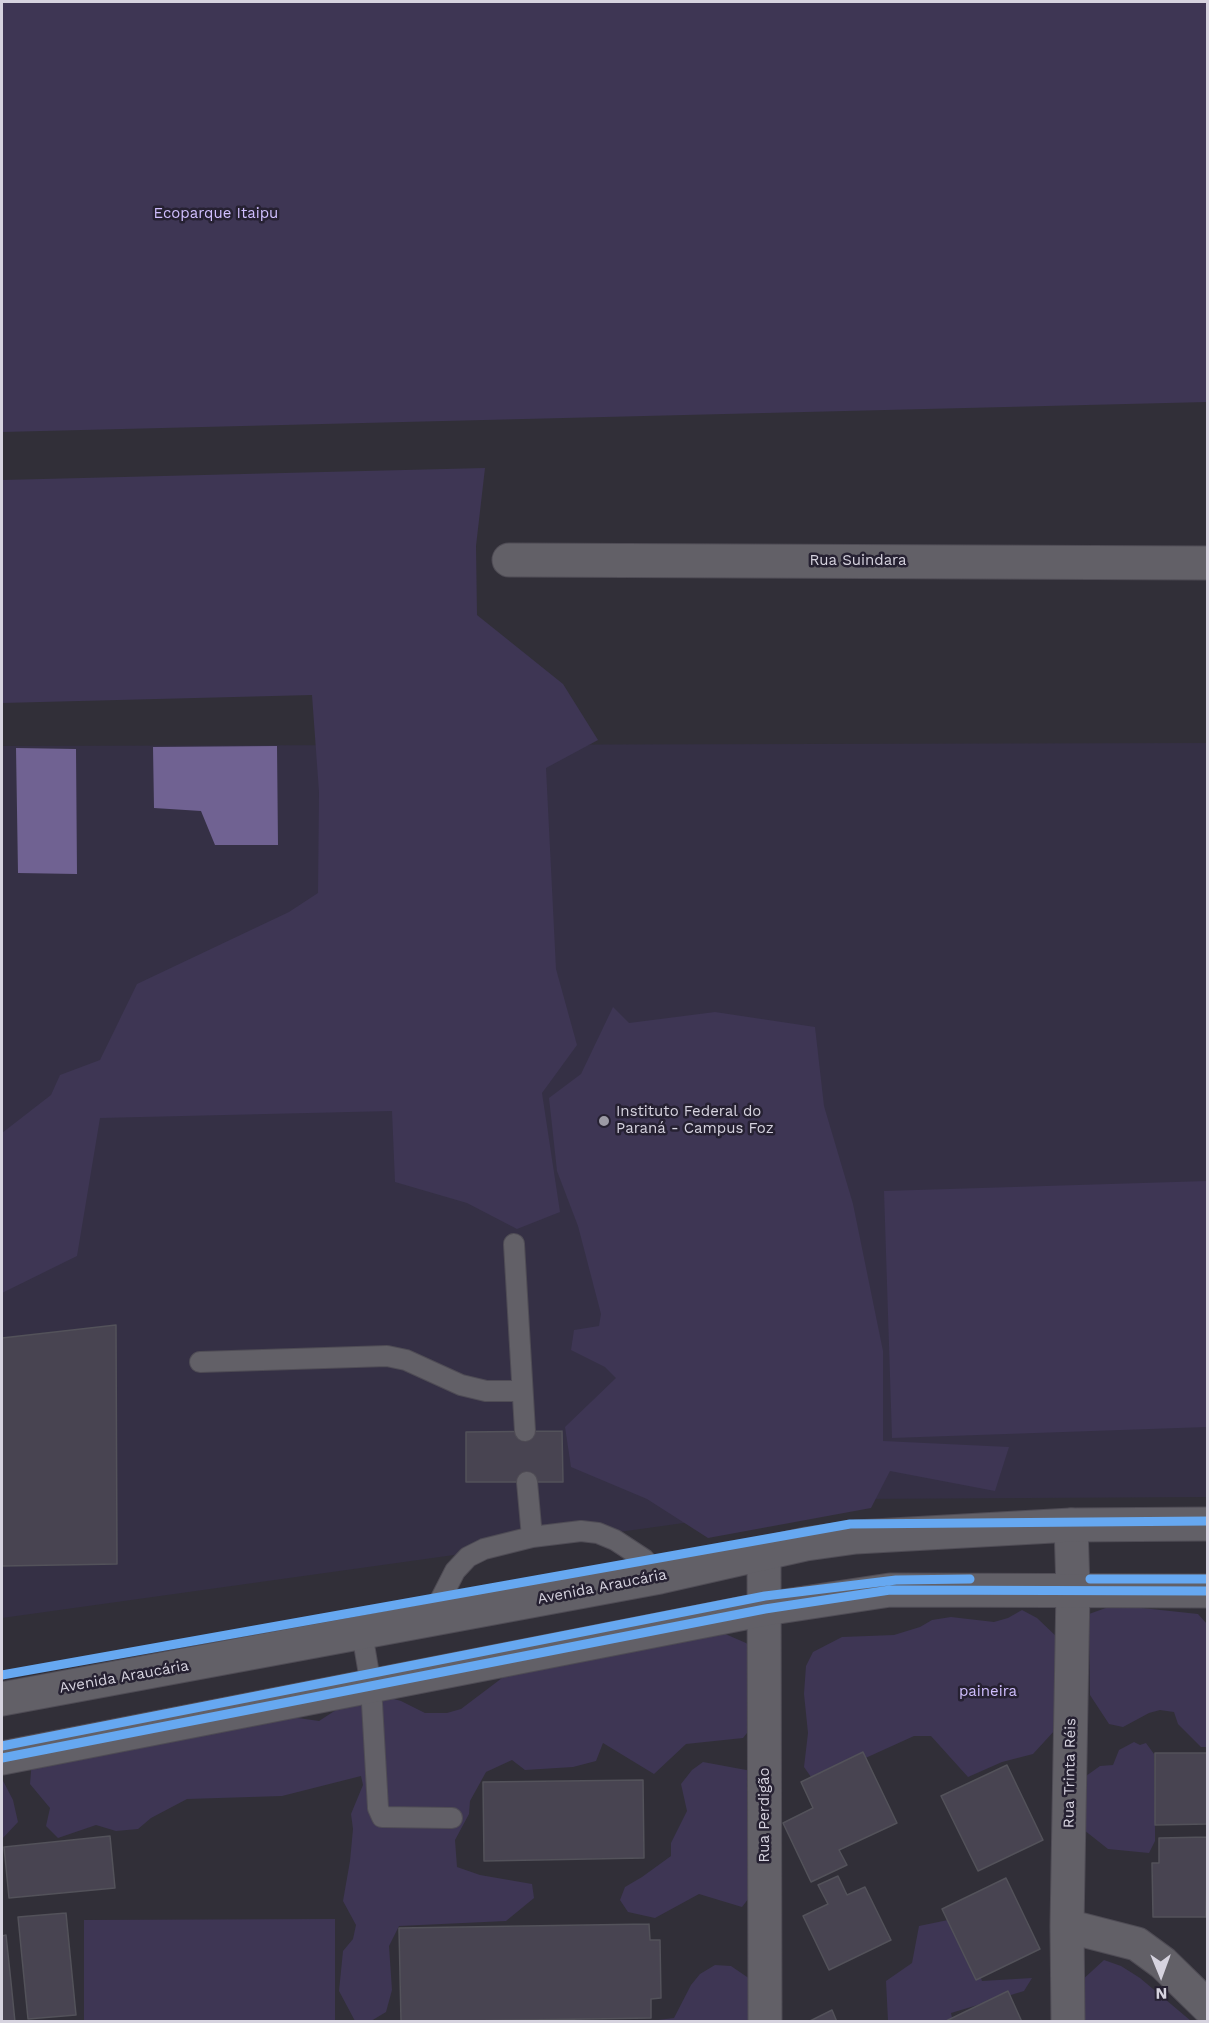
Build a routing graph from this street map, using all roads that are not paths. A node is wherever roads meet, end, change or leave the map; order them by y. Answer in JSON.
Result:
{"nodes":[{"id":1,"x":509,"y":560,"type":"dead end"},
{"id":2,"x":1208,"y":563,"type":"edge"},
{"id":3,"x":514,"y":1244,"type":"dead end"},
{"id":4,"x":200,"y":1362,"type":"dead end"},
{"id":5,"x":522,"y":1391,"type":"junction"},
{"id":6,"x":525,"y":1431,"type":"dead end"},
{"id":7,"x":527,"y":1482,"type":"dead end"},
{"id":8,"x":1208,"y":1524,"type":"edge"},
{"id":9,"x":1071,"y":1525,"type":"junction"},
{"id":10,"x":532,"y":1537,"type":"junction"},
{"id":11,"x":764,"y":1553,"type":"junction"},
{"id":12,"x":660,"y":1577,"type":"junction"},
{"id":13,"x":1073,"y":1589,"type":"junction"},
{"id":14,"x":1208,"y":1591,"type":"edge"},
{"id":15,"x":765,"y":1609,"type":"junction"},
{"id":16,"x":430,"y":1620,"type":"junction"},
{"id":17,"x":362,"y":1633,"type":"junction"},
{"id":18,"x":371,"y":1686,"type":"junction"},
{"id":19,"x":2,"y":1699,"type":"edge"},
{"id":20,"x":2,"y":1758,"type":"edge"},
{"id":21,"x":452,"y":1818,"type":"dead end"},
{"id":22,"x":1067,"y":1926,"type":"junction"},
{"id":23,"x":1208,"y":2007,"type":"edge"},
{"id":24,"x":765,"y":2022,"type":"edge"},
{"id":25,"x":1068,"y":2022,"type":"edge"}],
"edges":[{"from":1,"to":2,"type":"street","name":"Rua Suindara"},
{"from":3,"to":5,"type":"lane"},
{"from":4,"to":5,"type":"lane"},
{"from":5,"to":6,"type":"lane"},
{"from":7,"to":10,"type":"lane"},
{"from":8,"to":9,"type":"street","name":"Avenida Araucária"},
{"from":9,"to":11,"type":"street","name":"Avenida Araucária"},
{"from":9,"to":13,"type":"street","name":"Rua Trinta Réis"},
{"from":10,"to":12,"type":"lane"},
{"from":10,"to":16,"type":"lane"},
{"from":11,"to":12,"type":"street","name":"Avenida Araucária"},
{"from":11,"to":15,"type":"street","name":"Rua Perdigão"},
{"from":12,"to":16,"type":"street","name":"Avenida Araucária"},
{"from":13,"to":14,"type":"street"},
{"from":13,"to":15,"type":"street"},
{"from":13,"to":22,"type":"street","name":"Rua Trinta Réis"},
{"from":15,"to":18,"type":"street"},
{"from":15,"to":24,"type":"street","name":"Rua Perdigão"},
{"from":16,"to":17,"type":"street","name":"Avenida Araucária"},
{"from":17,"to":18,"type":"lane"},
{"from":17,"to":19,"type":"street","name":"Avenida Araucária"},
{"from":18,"to":20,"type":"street"},
{"from":18,"to":21,"type":"lane"},
{"from":22,"to":23,"type":"street"},
{"from":22,"to":25,"type":"street","name":"Rua Trinta Réis"}]}
